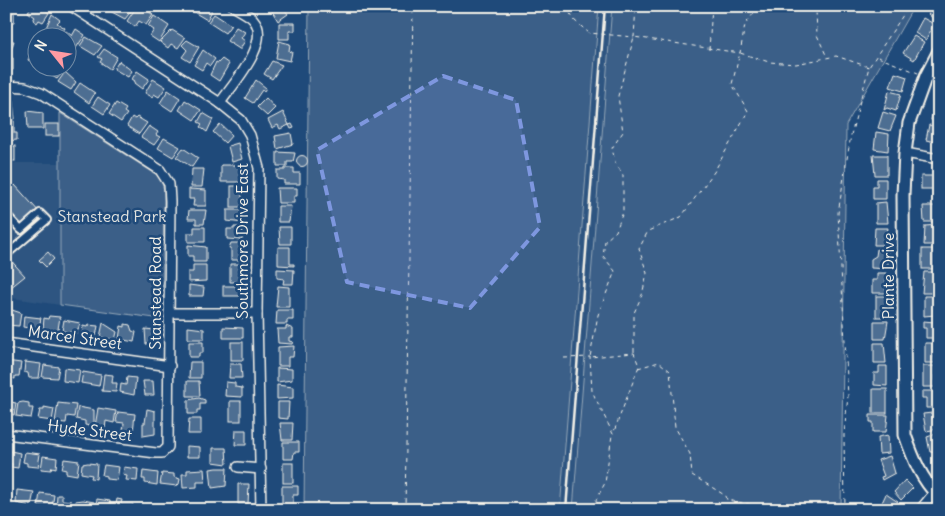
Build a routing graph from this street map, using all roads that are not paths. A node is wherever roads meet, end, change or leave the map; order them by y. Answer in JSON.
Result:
{"nodes":[{"id":1,"x":71,"y":6,"type":"edge"},
{"id":2,"x":233,"y":6,"type":"edge"},
{"id":3,"x":939,"y":51,"type":"edge"},
{"id":4,"x":6,"y":86,"type":"edge"},
{"id":5,"x":220,"y":103,"type":"junction"},
{"id":6,"x":905,"y":153,"type":"junction"},
{"id":7,"x":939,"y":159,"type":"edge"},
{"id":8,"x":6,"y":214,"type":"edge"},
{"id":9,"x":6,"y":255,"type":"edge"},
{"id":10,"x":169,"y":313,"type":"junction"},
{"id":11,"x":257,"y":313,"type":"junction"},
{"id":12,"x":6,"y":342,"type":"edge"},
{"id":13,"x":170,"y":366,"type":"junction"},
{"id":14,"x":6,"y":434,"type":"edge"},
{"id":15,"x":168,"y":447,"type":"joint"},
{"id":16,"x":238,"y":467,"type":"dead end"},
{"id":17,"x":261,"y":470,"type":"junction"},
{"id":18,"x":937,"y":495,"type":"edge"},
{"id":19,"x":261,"y":510,"type":"edge"},
{"id":20,"x":920,"y":510,"type":"edge"}],
"edges":[{"from":1,"to":5,"type":"street","name":"Southmore Drive East"},
{"from":2,"to":5,"type":"street"},
{"from":3,"to":6,"type":"street","name":"Plante Drive"},
{"from":4,"to":10,"type":"street","name":"Stanstead Road"},
{"from":5,"to":11,"type":"street","name":"Southmore Drive East"},
{"from":6,"to":7,"type":"street"},
{"from":6,"to":18,"type":"street","name":"Plante Drive"},
{"from":8,"to":9,"type":"street"},
{"from":10,"to":11,"type":"street"},
{"from":10,"to":13,"type":"street","name":"Stanstead Road"},
{"from":11,"to":17,"type":"street","name":"Southmore Drive East"},
{"from":12,"to":13,"type":"street","name":"Marcel Street"},
{"from":13,"to":15,"type":"street","name":"Stanstead Road"},
{"from":14,"to":15,"type":"street","name":"Hyde Street"},
{"from":16,"to":17,"type":"street"},
{"from":17,"to":19,"type":"street","name":"Southmore Drive East"},
{"from":18,"to":20,"type":"street"}]}
